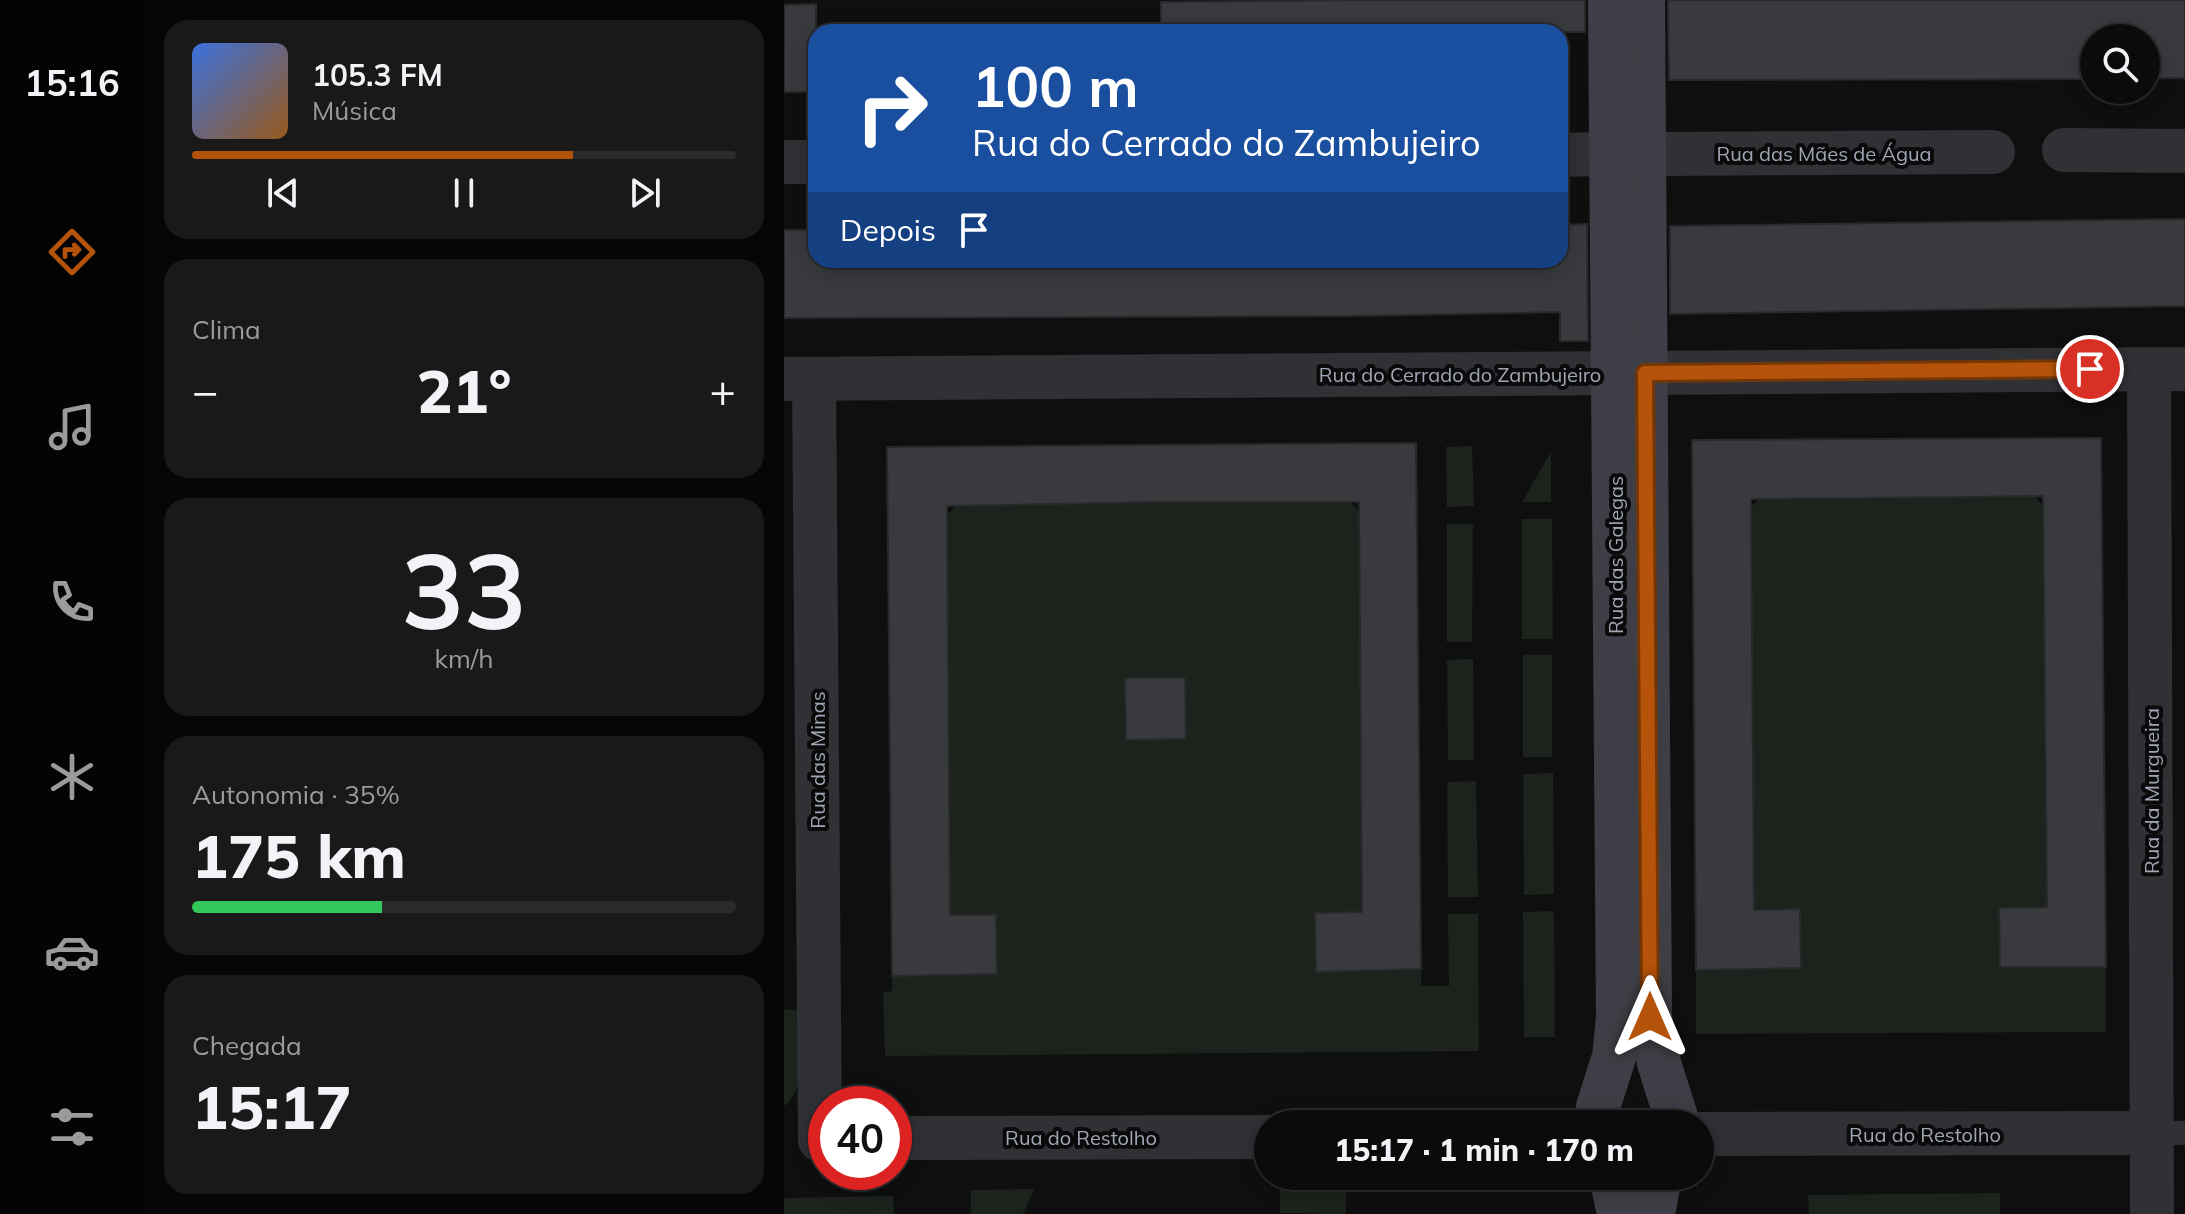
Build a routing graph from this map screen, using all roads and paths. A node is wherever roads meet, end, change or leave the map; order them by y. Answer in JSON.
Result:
{"nodes":[{"id":1,"x":1610,"y":0,"type":"edge"},
{"id":2,"x":1643,"y":0,"type":"edge"},
{"id":3,"x":2064,"y":150,"type":"dead end"},
{"id":4,"x":2185,"y":151,"type":"edge"},
{"id":5,"x":1993,"y":152,"type":"dead end"},
{"id":6,"x":1655,"y":154,"type":"dead end"},
{"id":7,"x":784,"y":162,"type":"edge"},
{"id":8,"x":808,"y":162,"type":"edge"},
{"id":9,"x":2167,"y":369,"type":"edge"},
{"id":10,"x":1629,"y":373,"type":"junction"},
{"id":11,"x":799,"y":379,"type":"edge"},
{"id":12,"x":809,"y":1086,"type":"edge"},
{"id":13,"x":1598,"y":1110,"type":"edge"},
{"id":14,"x":1598,"y":1110,"type":"edge"},
{"id":15,"x":1671,"y":1110,"type":"edge"},
{"id":16,"x":1672,"y":1110,"type":"edge"},
{"id":17,"x":2168,"y":1133,"type":"edge"},
{"id":18,"x":1714,"y":1134,"type":"edge"},
{"id":19,"x":1254,"y":1137,"type":"edge"},
{"id":20,"x":912,"y":1138,"type":"edge"},
{"id":21,"x":1614,"y":1190,"type":"edge"},
{"id":22,"x":1657,"y":1190,"type":"edge"},
{"id":23,"x":1619,"y":1214,"type":"edge"},
{"id":24,"x":1653,"y":1214,"type":"edge"},
{"id":25,"x":2152,"y":1214,"type":"edge"}],
"edges":[{"from":1,"to":10,"type":"street","name":"Rua das Galegas"},
{"from":2,"to":10,"type":"street","name":"Rua das Galegas"},
{"from":3,"to":4,"type":"street"},
{"from":5,"to":6,"type":"street","name":"Rua das Mães de Água"},
{"from":7,"to":8,"type":"street"},
{"from":9,"to":10,"type":"street","name":"Rua do Cerrado do Zambujeiro"},
{"from":9,"to":17,"type":"street","name":"Rua da Murgueira"},
{"from":10,"to":11,"type":"street","name":"Rua do Cerrado do Zambujeiro"},
{"from":10,"to":13,"type":"street","name":"Rua das Galegas"},
{"from":10,"to":16,"type":"street","name":"Rua das Galegas"},
{"from":11,"to":12,"type":"street","name":"Rua das Minas"},
{"from":14,"to":15,"type":"street"},
{"from":17,"to":18,"type":"street","name":"Rua do Restolho"},
{"from":17,"to":25,"type":"street","name":"Rua da Murgueira"},
{"from":19,"to":20,"type":"street","name":"Rua do Restolho"},
{"from":21,"to":23,"type":"street"},
{"from":22,"to":24,"type":"street"}]}
